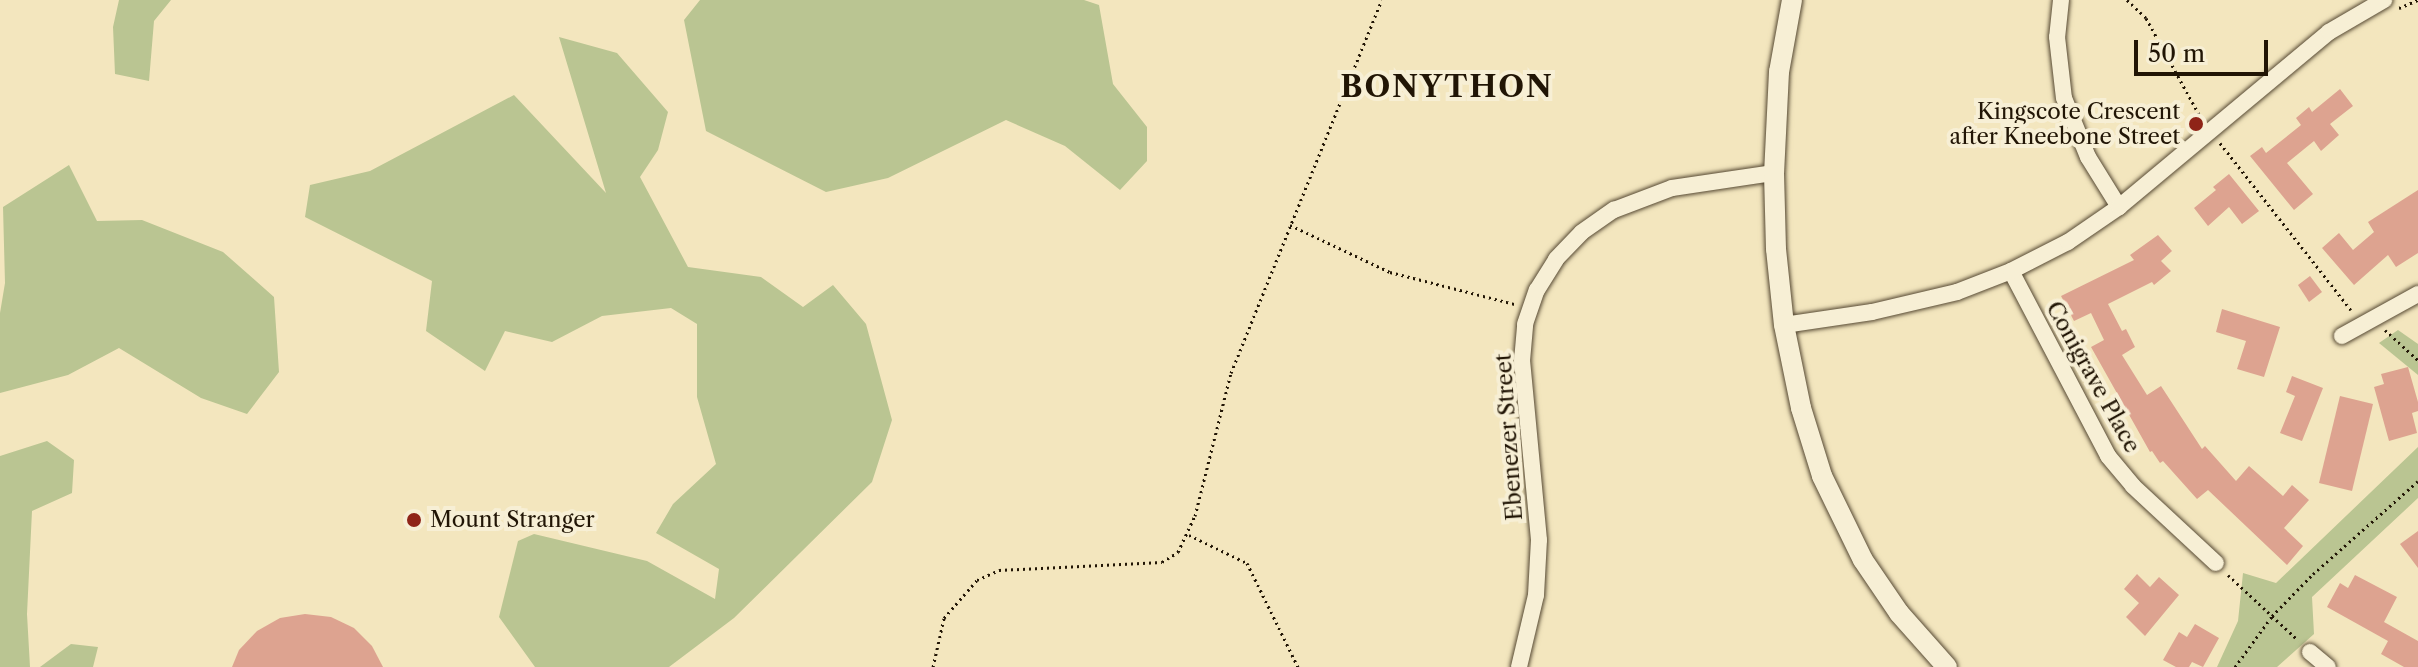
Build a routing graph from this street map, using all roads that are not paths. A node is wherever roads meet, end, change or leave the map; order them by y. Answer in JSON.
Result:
{"nodes":[{"id":1,"x":1792,"y":0,"type":"edge"},
{"id":2,"x":2061,"y":0,"type":"edge"},
{"id":3,"x":2384,"y":0,"type":"edge"},
{"id":4,"x":1774,"y":173,"type":"junction"},
{"id":5,"x":2119,"y":207,"type":"junction"},
{"id":6,"x":2011,"y":271,"type":"junction"},
{"id":7,"x":2418,"y":294,"type":"edge"},
{"id":8,"x":1784,"y":325,"type":"junction"},
{"id":9,"x":2342,"y":336,"type":"dead end"},
{"id":10,"x":2216,"y":563,"type":"road end"},
{"id":11,"x":2310,"y":652,"type":"road end"},
{"id":12,"x":1519,"y":667,"type":"edge"},
{"id":13,"x":1947,"y":667,"type":"edge"},
{"id":14,"x":2328,"y":667,"type":"edge"}],
"edges":[{"from":1,"to":4,"type":"street"},
{"from":2,"to":5,"type":"street"},
{"from":3,"to":5,"type":"street"},
{"from":4,"to":8,"type":"street"},
{"from":4,"to":12,"type":"street","name":"Ebenezer Street"},
{"from":5,"to":6,"type":"street"},
{"from":6,"to":8,"type":"street"},
{"from":6,"to":10,"type":"street","name":"Conigrave Place"},
{"from":7,"to":9,"type":"street"},
{"from":8,"to":13,"type":"street"},
{"from":11,"to":14,"type":"street"}]}
